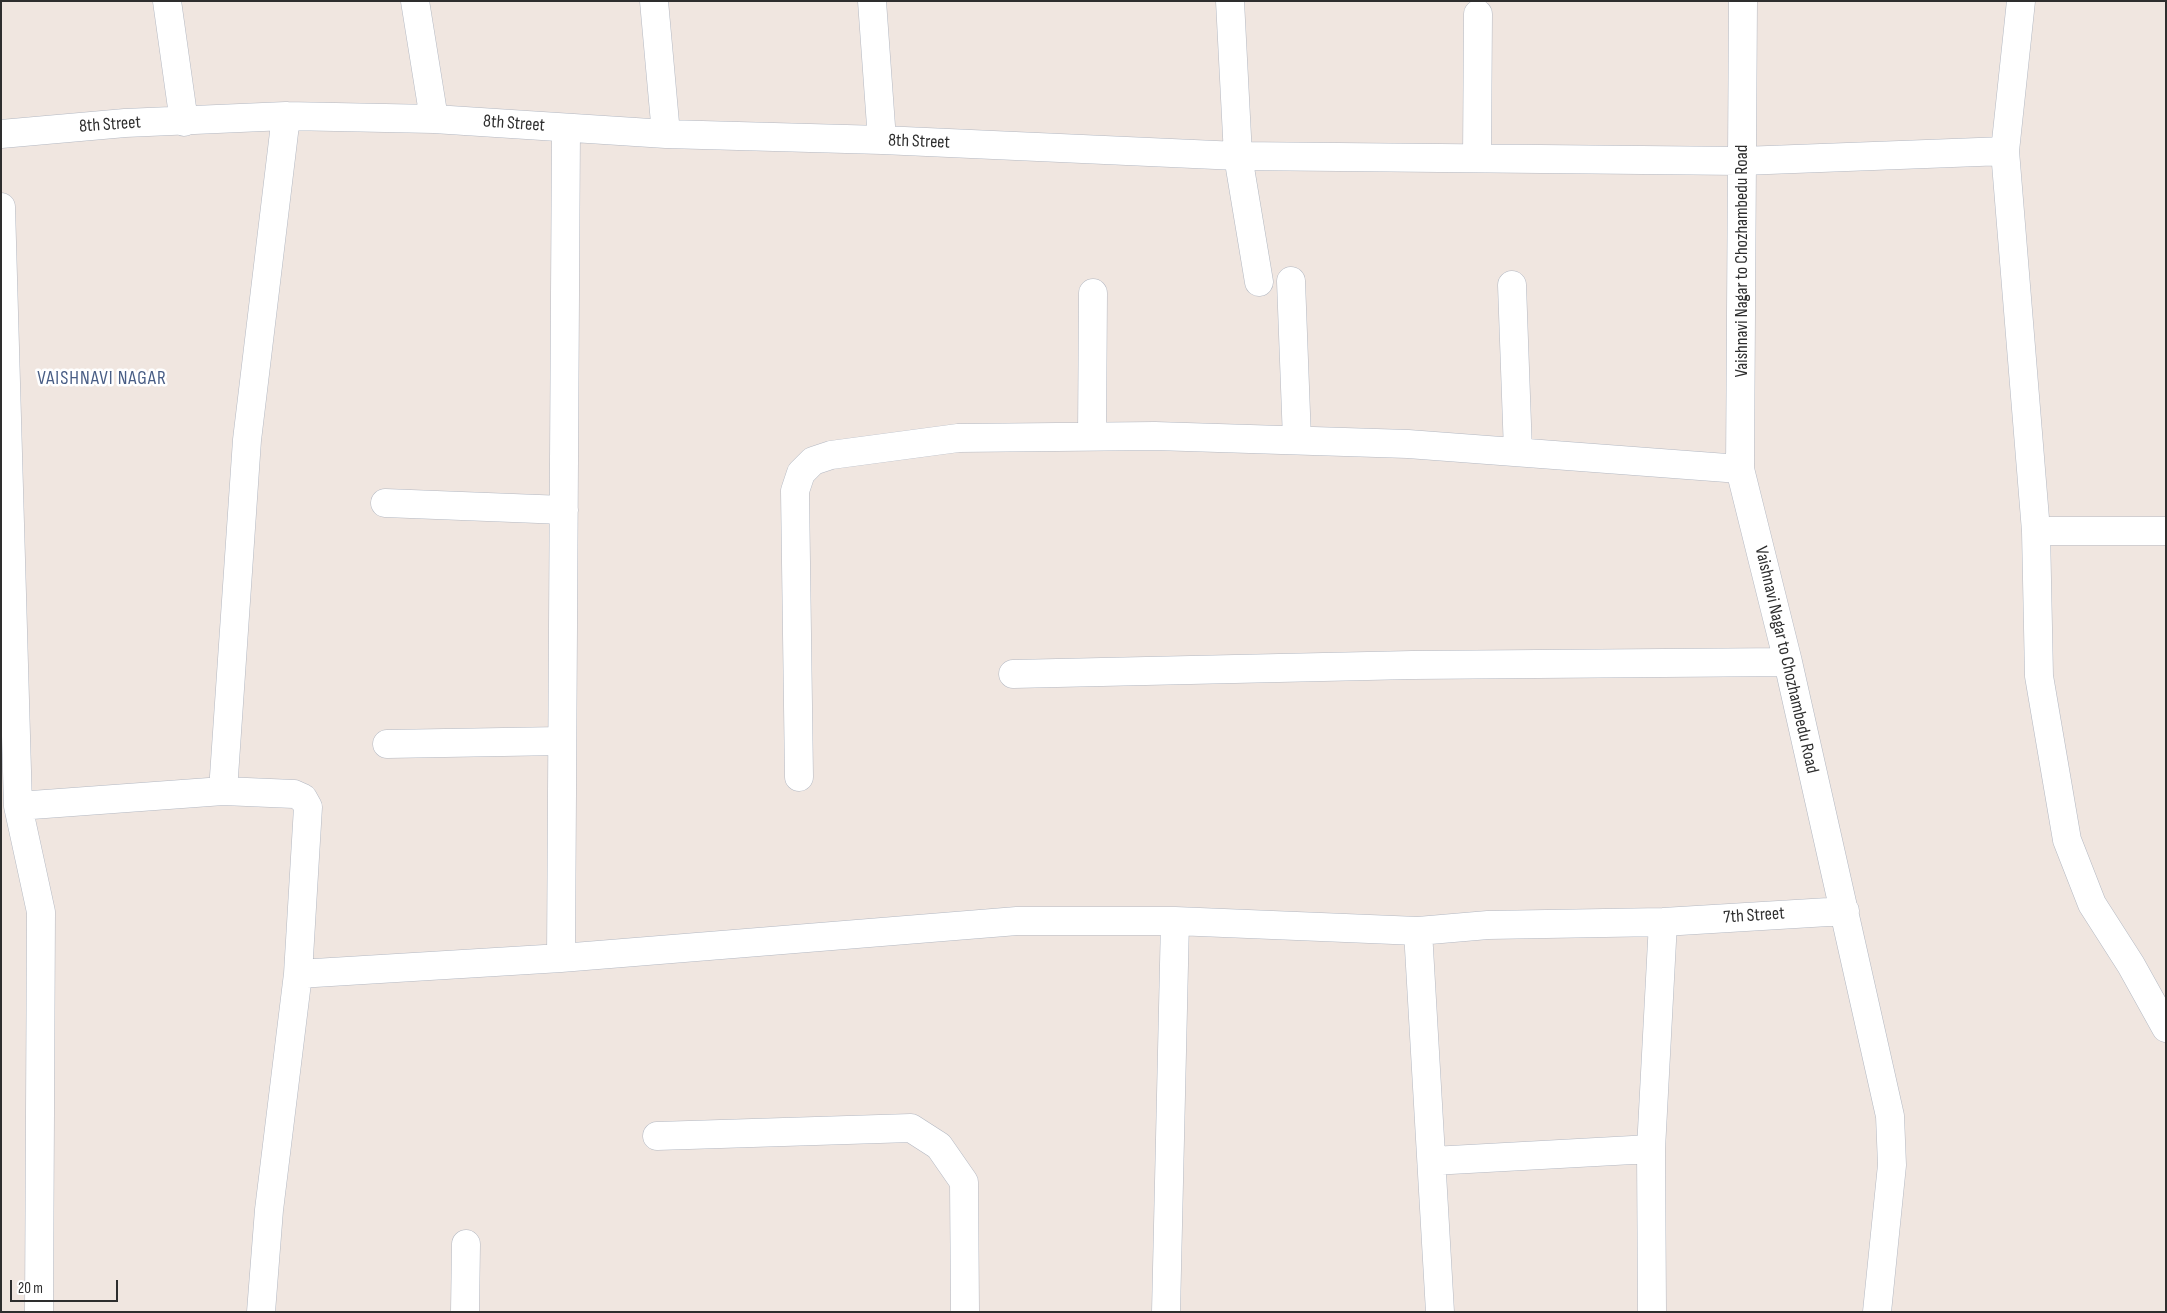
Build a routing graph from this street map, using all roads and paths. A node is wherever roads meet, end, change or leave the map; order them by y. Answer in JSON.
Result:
{"nodes":[{"id":1,"x":167,"y":1,"type":"edge"},
{"id":2,"x":415,"y":1,"type":"edge"},
{"id":3,"x":654,"y":1,"type":"edge"},
{"id":4,"x":872,"y":1,"type":"edge"},
{"id":5,"x":1230,"y":1,"type":"edge"},
{"id":6,"x":1743,"y":1,"type":"edge"},
{"id":7,"x":2021,"y":1,"type":"edge"},
{"id":8,"x":1478,"y":14,"type":"dead end"},
{"id":9,"x":286,"y":116,"type":"junction"},
{"id":10,"x":434,"y":119,"type":"junction"},
{"id":11,"x":184,"y":122,"type":"junction"},
{"id":12,"x":566,"y":128,"type":"junction"},
{"id":13,"x":1,"y":134,"type":"edge"},
{"id":14,"x":666,"y":134,"type":"junction"},
{"id":15,"x":882,"y":140,"type":"junction"},
{"id":16,"x":2005,"y":151,"type":"junction"},
{"id":17,"x":1238,"y":156,"type":"junction"},
{"id":18,"x":1477,"y":158,"type":"junction"},
{"id":19,"x":1742,"y":161,"type":"junction"},
{"id":20,"x":1,"y":207,"type":"edge"},
{"id":21,"x":1291,"y":281,"type":"dead end"},
{"id":22,"x":1259,"y":282,"type":"dead end"},
{"id":23,"x":1512,"y":285,"type":"dead end"},
{"id":24,"x":1093,"y":293,"type":"dead end"},
{"id":25,"x":1092,"y":436,"type":"junction"},
{"id":26,"x":1297,"y":440,"type":"junction"},
{"id":27,"x":1518,"y":452,"type":"junction"},
{"id":28,"x":1740,"y":468,"type":"junction"},
{"id":29,"x":385,"y":503,"type":"dead end"},
{"id":30,"x":564,"y":510,"type":"junction"},
{"id":31,"x":2166,"y":531,"type":"edge"},
{"id":32,"x":2036,"y":532,"type":"junction"},
{"id":33,"x":1788,"y":662,"type":"junction"},
{"id":34,"x":1013,"y":674,"type":"dead end"},
{"id":35,"x":9,"y":736,"type":"edge"},
{"id":36,"x":560,"y":741,"type":"junction"},
{"id":37,"x":386,"y":744,"type":"dead end"},
{"id":38,"x":799,"y":777,"type":"dead end"},
{"id":39,"x":223,"y":791,"type":"junction"},
{"id":40,"x":18,"y":806,"type":"junction"},
{"id":41,"x":1844,"y":911,"type":"junction"},
{"id":42,"x":1175,"y":920,"type":"junction"},
{"id":43,"x":1663,"y":922,"type":"junction"},
{"id":44,"x":1418,"y":930,"type":"junction"},
{"id":45,"x":561,"y":958,"type":"junction"},
{"id":46,"x":298,"y":974,"type":"junction"},
{"id":47,"x":2166,"y":1028,"type":"edge"},
{"id":48,"x":657,"y":1136,"type":"dead end"},
{"id":49,"x":1651,"y":1149,"type":"junction"},
{"id":50,"x":1432,"y":1162,"type":"junction"},
{"id":51,"x":466,"y":1244,"type":"dead end"},
{"id":52,"x":39,"y":1312,"type":"edge"},
{"id":53,"x":261,"y":1312,"type":"edge"},
{"id":54,"x":465,"y":1312,"type":"edge"},
{"id":55,"x":965,"y":1312,"type":"edge"},
{"id":56,"x":1166,"y":1312,"type":"edge"},
{"id":57,"x":1440,"y":1312,"type":"edge"},
{"id":58,"x":1652,"y":1312,"type":"edge"},
{"id":59,"x":1877,"y":1312,"type":"edge"}],
"edges":[{"from":1,"to":11,"type":"street"},
{"from":2,"to":10,"type":"street"},
{"from":3,"to":14,"type":"street"},
{"from":4,"to":15,"type":"street"},
{"from":5,"to":17,"type":"street"},
{"from":6,"to":19,"type":"street","name":"Vaishnavi Nagar to Chozhambedu Road"},
{"from":7,"to":16,"type":"street"},
{"from":8,"to":18,"type":"street"},
{"from":9,"to":10,"type":"street","name":"8th Street"},
{"from":9,"to":11,"type":"street","name":"8th Street"},
{"from":9,"to":39,"type":"street"},
{"from":10,"to":12,"type":"street","name":"8th Street"},
{"from":11,"to":13,"type":"street","name":"8th Street"},
{"from":12,"to":14,"type":"street","name":"8th Street"},
{"from":12,"to":30,"type":"street"},
{"from":14,"to":15,"type":"street","name":"8th Street"},
{"from":15,"to":17,"type":"street","name":"8th Street"},
{"from":16,"to":19,"type":"street","name":"8th Street"},
{"from":16,"to":32,"type":"street"},
{"from":17,"to":18,"type":"street","name":"8th Street"},
{"from":17,"to":22,"type":"street"},
{"from":18,"to":19,"type":"street","name":"8th Street"},
{"from":19,"to":28,"type":"street","name":"Vaishnavi Nagar to Chozhambedu Road"},
{"from":20,"to":35,"type":"street"},
{"from":21,"to":26,"type":"street"},
{"from":23,"to":27,"type":"street"},
{"from":24,"to":25,"type":"street"},
{"from":25,"to":26,"type":"street"},
{"from":25,"to":38,"type":"street"},
{"from":26,"to":27,"type":"street"},
{"from":27,"to":28,"type":"street"},
{"from":28,"to":33,"type":"street","name":"Vaishnavi Nagar to Chozhambedu Road"},
{"from":29,"to":30,"type":"street"},
{"from":30,"to":36,"type":"street"},
{"from":31,"to":32,"type":"street"},
{"from":32,"to":47,"type":"street"},
{"from":33,"to":34,"type":"street"},
{"from":33,"to":41,"type":"street","name":"Vaishnavi Nagar to Chozhambedu Road"},
{"from":35,"to":40,"type":"street"},
{"from":36,"to":37,"type":"street"},
{"from":36,"to":45,"type":"street"},
{"from":39,"to":40,"type":"street"},
{"from":39,"to":46,"type":"street"},
{"from":40,"to":52,"type":"street"},
{"from":41,"to":43,"type":"street","name":"7th Street"},
{"from":41,"to":59,"type":"street","name":"Vaishnavi Nagar to Chozhambedu Road"},
{"from":42,"to":44,"type":"street","name":"7th Street"},
{"from":42,"to":45,"type":"street","name":"7th Street"},
{"from":42,"to":56,"type":"street"},
{"from":43,"to":44,"type":"street","name":"7th Street"},
{"from":43,"to":49,"type":"street"},
{"from":44,"to":50,"type":"street"},
{"from":45,"to":46,"type":"street","name":"7th Street"},
{"from":46,"to":53,"type":"street"},
{"from":48,"to":55,"type":"street"},
{"from":49,"to":50,"type":"street"},
{"from":49,"to":58,"type":"street"},
{"from":50,"to":57,"type":"street"},
{"from":51,"to":54,"type":"street"}]}
